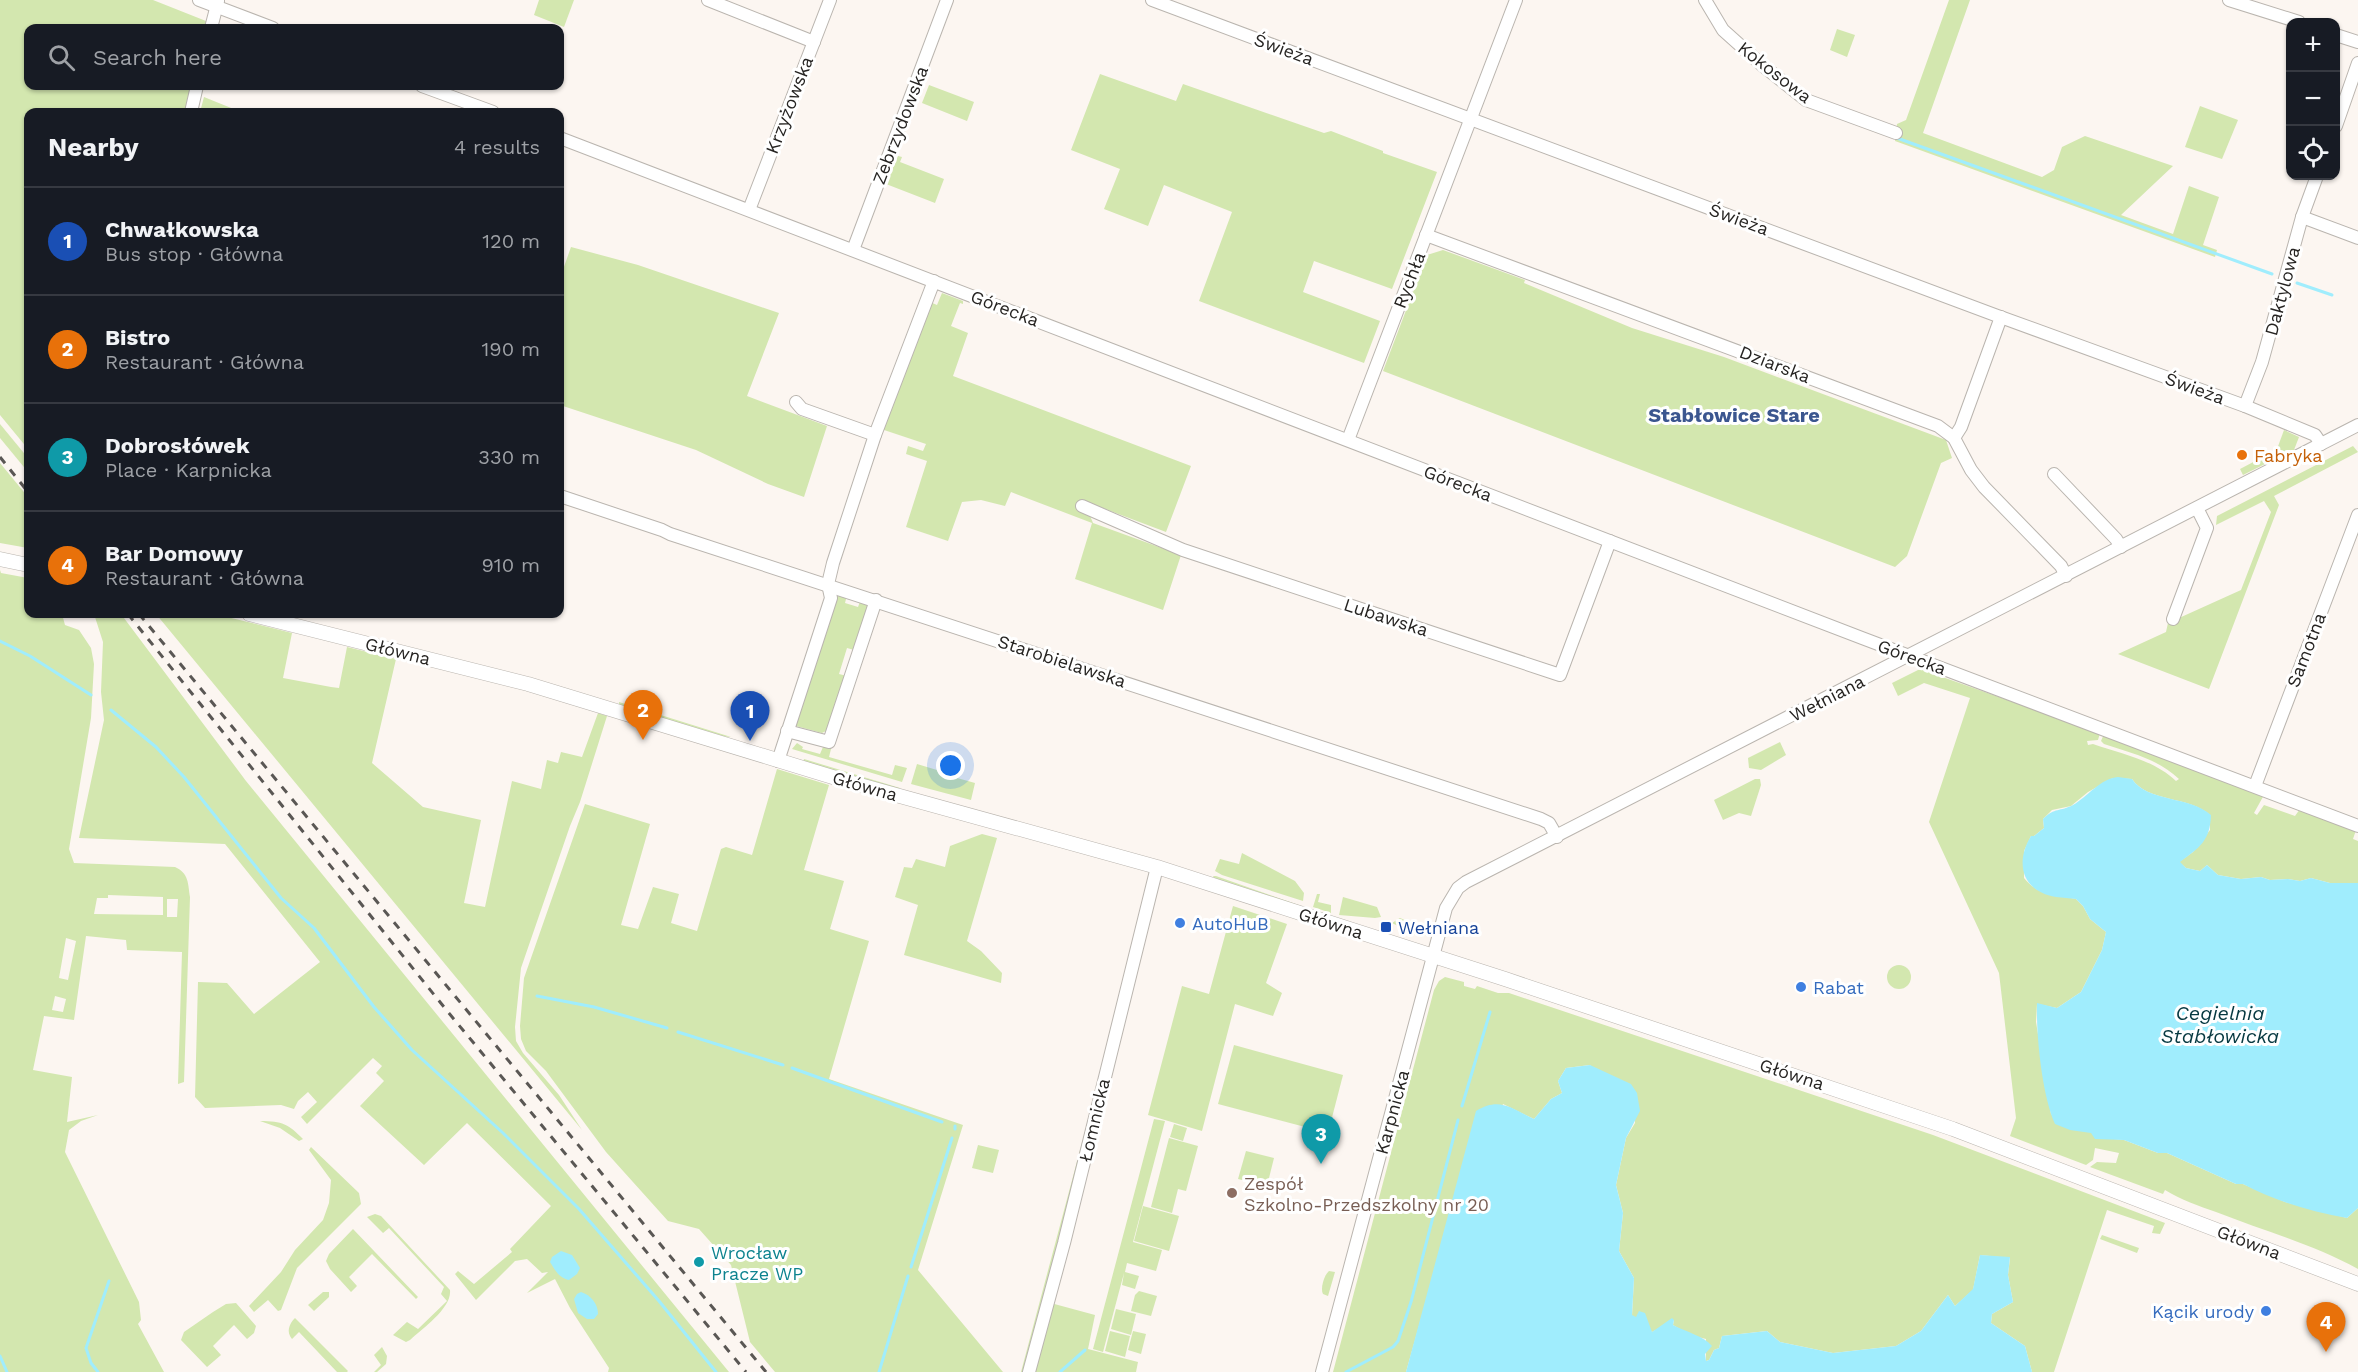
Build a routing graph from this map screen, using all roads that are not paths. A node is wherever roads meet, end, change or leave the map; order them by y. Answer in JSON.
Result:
{"nodes":[{"id":1,"x":199,"y":0,"type":"edge"},
{"id":2,"x":708,"y":0,"type":"edge"},
{"id":3,"x":830,"y":0,"type":"edge"},
{"id":4,"x":947,"y":0,"type":"edge"},
{"id":5,"x":1152,"y":0,"type":"edge"},
{"id":6,"x":1516,"y":0,"type":"edge"},
{"id":7,"x":1705,"y":0,"type":"edge"},
{"id":8,"x":2229,"y":0,"type":"edge"},
{"id":9,"x":218,"y":3,"type":"edge"},
{"id":10,"x":2286,"y":18,"type":"edge"},
{"id":11,"x":212,"y":24,"type":"edge"},
{"id":12,"x":264,"y":24,"type":"edge"},
{"id":13,"x":2340,"y":36,"type":"edge"},
{"id":14,"x":814,"y":42,"type":"junction"},
{"id":15,"x":2358,"y":42,"type":"edge"},
{"id":16,"x":2358,"y":63,"type":"edge"},
{"id":17,"x":196,"y":90,"type":"edge"},
{"id":18,"x":433,"y":90,"type":"edge"},
{"id":19,"x":192,"y":108,"type":"edge"},
{"id":20,"x":482,"y":108,"type":"edge"},
{"id":21,"x":2340,"y":115,"type":"edge"},
{"id":22,"x":1471,"y":120,"type":"junction"},
{"id":23,"x":1896,"y":133,"type":"dead end"},
{"id":24,"x":564,"y":140,"type":"edge"},
{"id":25,"x":2316,"y":180,"type":"edge"},
{"id":26,"x":749,"y":210,"type":"junction"},
{"id":27,"x":2302,"y":217,"type":"junction"},
{"id":28,"x":1426,"y":235,"type":"junction"},
{"id":29,"x":2358,"y":238,"type":"edge"},
{"id":30,"x":853,"y":250,"type":"junction"},
{"id":31,"x":934,"y":281,"type":"junction"},
{"id":32,"x":2001,"y":317,"type":"junction"},
{"id":33,"x":796,"y":402,"type":"dead end"},
{"id":34,"x":2245,"y":406,"type":"junction"},
{"id":35,"x":2358,"y":425,"type":"edge"},
{"id":36,"x":875,"y":435,"type":"junction"},
{"id":37,"x":1954,"y":438,"type":"junction"},
{"id":38,"x":1348,"y":440,"type":"junction"},
{"id":39,"x":2321,"y":444,"type":"junction"},
{"id":40,"x":2054,"y":474,"type":"dead end"},
{"id":41,"x":564,"y":497,"type":"edge"},
{"id":42,"x":1082,"y":506,"type":"dead end"},
{"id":43,"x":2197,"y":508,"type":"junction"},
{"id":44,"x":2358,"y":514,"type":"edge"},
{"id":45,"x":1610,"y":541,"type":"junction"},
{"id":46,"x":2121,"y":547,"type":"junction"},
{"id":47,"x":0,"y":559,"type":"edge"},
{"id":48,"x":24,"y":564,"type":"edge"},
{"id":49,"x":2066,"y":576,"type":"junction"},
{"id":50,"x":828,"y":584,"type":"junction"},
{"id":51,"x":876,"y":600,"type":"junction"},
{"id":52,"x":265,"y":618,"type":"edge"},
{"id":53,"x":2173,"y":619,"type":"dead end"},
{"id":54,"x":1910,"y":656,"type":"junction"},
{"id":55,"x":788,"y":731,"type":"junction"},
{"id":56,"x":778,"y":761,"type":"junction"},
{"id":57,"x":2255,"y":786,"type":"junction"},
{"id":58,"x":2358,"y":826,"type":"edge"},
{"id":59,"x":1557,"y":837,"type":"junction"},
{"id":60,"x":1157,"y":867,"type":"junction"},
{"id":61,"x":1434,"y":957,"type":"junction"},
{"id":62,"x":2358,"y":1284,"type":"edge"},
{"id":63,"x":1029,"y":1372,"type":"edge"},
{"id":64,"x":1322,"y":1372,"type":"edge"}],
"edges":[{"from":1,"to":9,"type":"street"},
{"from":2,"to":14,"type":"street"},
{"from":3,"to":14,"type":"street","name":"Krzyżowska"},
{"from":4,"to":30,"type":"street","name":"Zebrzydowska"},
{"from":5,"to":22,"type":"street","name":"Świeża"},
{"from":6,"to":22,"type":"street","name":"Rychła"},
{"from":7,"to":23,"type":"street","name":"Kokosowa"},
{"from":8,"to":10,"type":"street"},
{"from":9,"to":11,"type":"street"},
{"from":9,"to":12,"type":"street"},
{"from":13,"to":15,"type":"street"},
{"from":14,"to":26,"type":"street","name":"Krzyżowska"},
{"from":16,"to":21,"type":"street"},
{"from":17,"to":19,"type":"street"},
{"from":18,"to":20,"type":"street"},
{"from":22,"to":28,"type":"street","name":"Rychła"},
{"from":22,"to":32,"type":"street","name":"Świeża"},
{"from":24,"to":26,"type":"street","name":"Górecka"},
{"from":25,"to":27,"type":"street","name":"Daktylowa"},
{"from":26,"to":30,"type":"street","name":"Górecka"},
{"from":27,"to":29,"type":"street"},
{"from":27,"to":34,"type":"street","name":"Daktylowa"},
{"from":28,"to":37,"type":"street","name":"Dziarska"},
{"from":28,"to":38,"type":"street","name":"Rychła"},
{"from":30,"to":31,"type":"street","name":"Górecka"},
{"from":31,"to":36,"type":"street"},
{"from":31,"to":38,"type":"street","name":"Górecka"},
{"from":32,"to":34,"type":"street","name":"Świeża"},
{"from":32,"to":37,"type":"street"},
{"from":33,"to":36,"type":"street"},
{"from":34,"to":39,"type":"street","name":"Świeża"},
{"from":35,"to":39,"type":"street","name":"Wełniana"},
{"from":36,"to":50,"type":"street"},
{"from":37,"to":49,"type":"street"},
{"from":38,"to":45,"type":"street","name":"Górecka"},
{"from":39,"to":43,"type":"street","name":"Wełniana"},
{"from":40,"to":46,"type":"street"},
{"from":41,"to":50,"type":"street","name":"Starobielawska"},
{"from":42,"to":45,"type":"street","name":"Lubawska"},
{"from":43,"to":46,"type":"street","name":"Wełniana"},
{"from":43,"to":53,"type":"street"},
{"from":44,"to":57,"type":"street","name":"Samotna"},
{"from":45,"to":54,"type":"street","name":"Górecka"},
{"from":46,"to":49,"type":"street","name":"Wełniana"},
{"from":47,"to":48,"type":"street"},
{"from":49,"to":54,"type":"street","name":"Wełniana"},
{"from":50,"to":51,"type":"street","name":"Starobielawska"},
{"from":50,"to":55,"type":"street"},
{"from":51,"to":55,"type":"street"},
{"from":51,"to":59,"type":"street","name":"Starobielawska"},
{"from":52,"to":56,"type":"street","name":"Główna"},
{"from":54,"to":57,"type":"street","name":"Górecka"},
{"from":54,"to":59,"type":"street","name":"Wełniana"},
{"from":55,"to":56,"type":"street"},
{"from":56,"to":60,"type":"street","name":"Główna"},
{"from":57,"to":58,"type":"street","name":"Górecka"},
{"from":59,"to":61,"type":"street","name":"Wełniana"},
{"from":60,"to":61,"type":"street","name":"Główna"},
{"from":60,"to":63,"type":"street","name":"Łomnicka"},
{"from":61,"to":62,"type":"street","name":"Główna"},
{"from":61,"to":64,"type":"street","name":"Karpnicka"}]}
